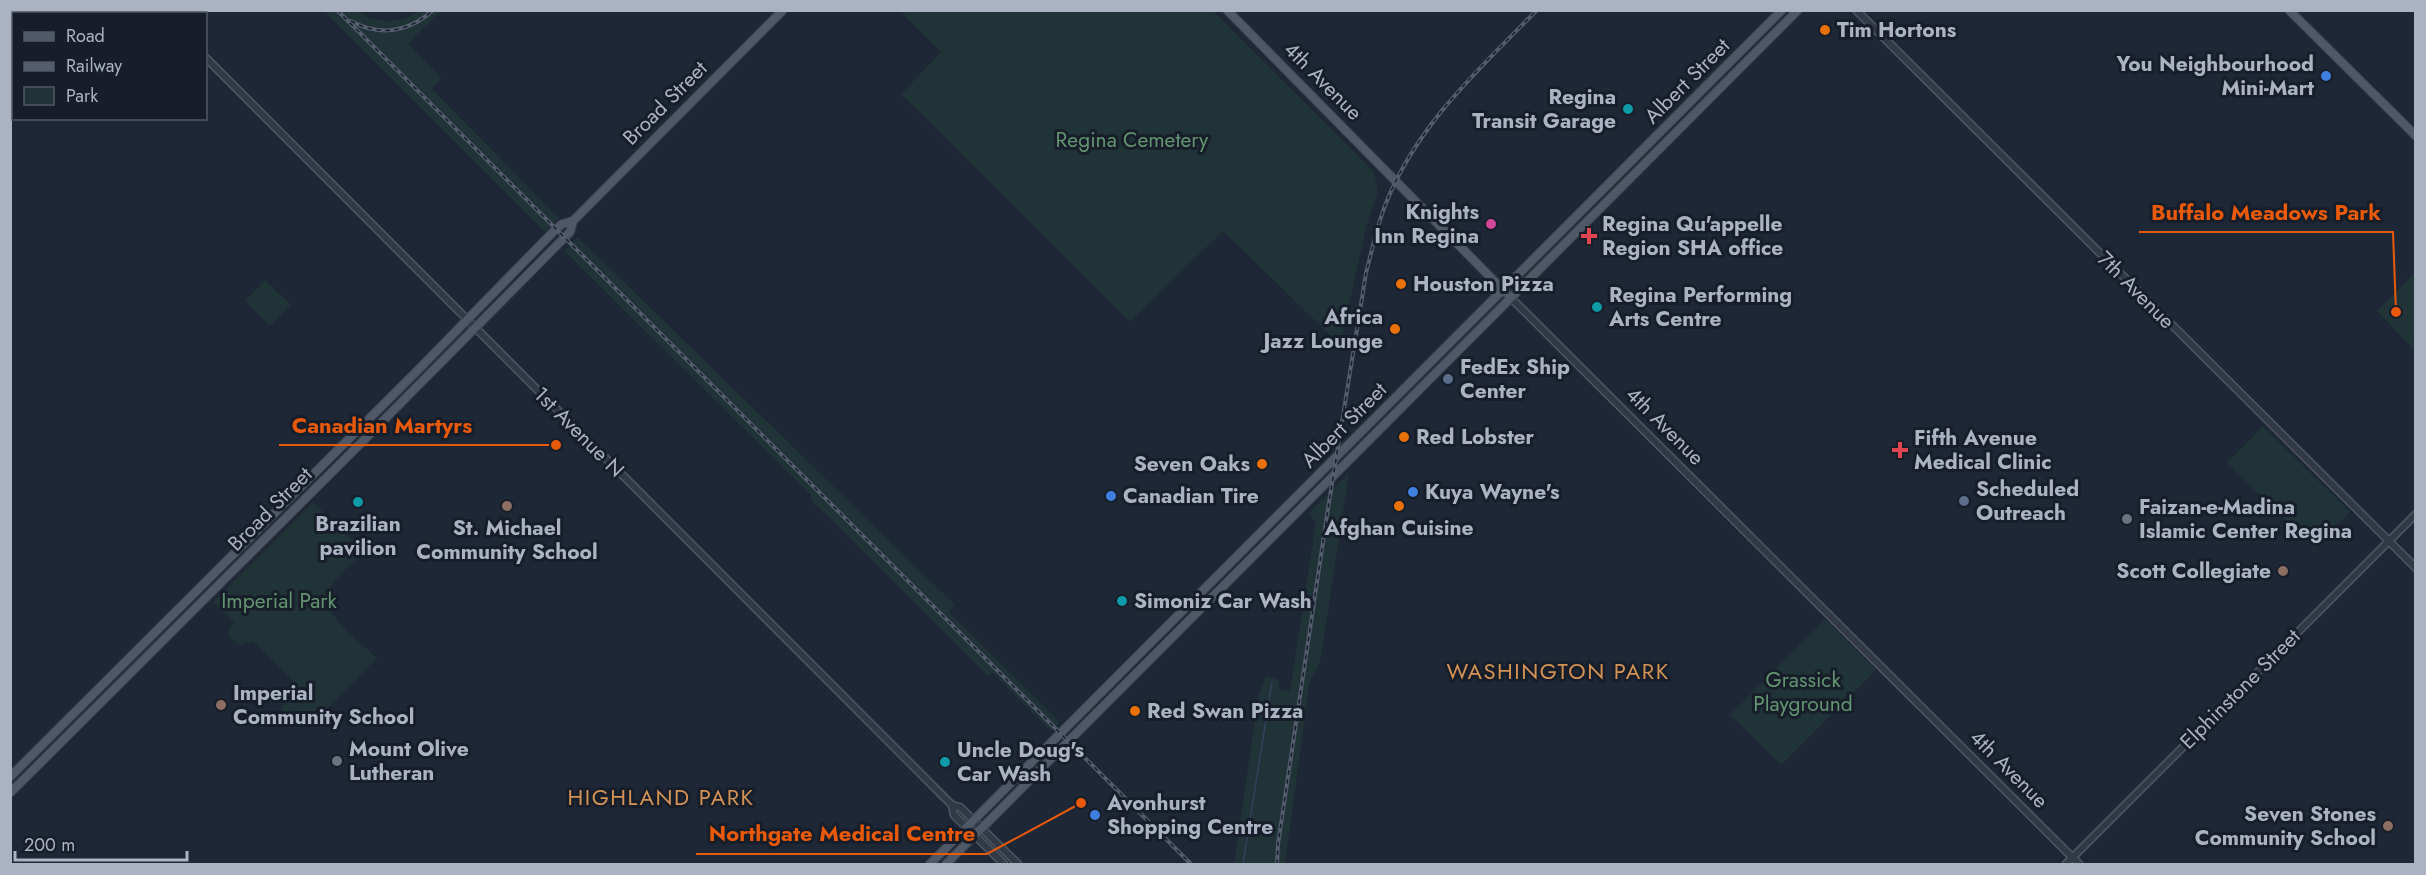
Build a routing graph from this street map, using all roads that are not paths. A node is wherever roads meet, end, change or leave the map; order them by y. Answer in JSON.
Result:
{"nodes":[{"id":1,"x":783,"y":10,"type":"edge"},
{"id":2,"x":1227,"y":10,"type":"edge"},
{"id":3,"x":1782,"y":10,"type":"edge"},
{"id":4,"x":1798,"y":10,"type":"edge"},
{"id":5,"x":1856,"y":10,"type":"edge"},
{"id":6,"x":2289,"y":10,"type":"edge"},
{"id":7,"x":207,"y":59,"type":"edge"},
{"id":8,"x":2415,"y":136,"type":"edge"},
{"id":9,"x":573,"y":221,"type":"junction"},
{"id":10,"x":1504,"y":291,"type":"junction"},
{"id":11,"x":1511,"y":298,"type":"junction"},
{"id":12,"x":467,"y":320,"type":"junction"},
{"id":13,"x":476,"y":328,"type":"junction"},
{"id":14,"x":2415,"y":514,"type":"edge"},
{"id":15,"x":2389,"y":542,"type":"junction"},
{"id":16,"x":2415,"y":568,"type":"edge"},
{"id":17,"x":10,"y":777,"type":"edge"},
{"id":18,"x":10,"y":792,"type":"edge"},
{"id":19,"x":952,"y":805,"type":"junction"},
{"id":20,"x":974,"y":821,"type":"junction"},
{"id":21,"x":967,"y":828,"type":"junction"},
{"id":22,"x":982,"y":829,"type":"junction"},
{"id":23,"x":975,"y":836,"type":"junction"},
{"id":24,"x":2072,"y":858,"type":"junction"},
{"id":25,"x":930,"y":864,"type":"edge"},
{"id":26,"x":946,"y":864,"type":"edge"},
{"id":27,"x":1004,"y":864,"type":"edge"},
{"id":28,"x":1018,"y":864,"type":"edge"},
{"id":29,"x":2066,"y":864,"type":"edge"},
{"id":30,"x":2079,"y":864,"type":"edge"}],
"edges":[{"from":1,"to":9,"type":"main road","name":"Broad Street"},
{"from":2,"to":10,"type":"main road","name":"4th Avenue"},
{"from":3,"to":10,"type":"main road","name":"Albert Street"},
{"from":4,"to":11,"type":"main road","name":"Albert Street"},
{"from":5,"to":15,"type":"street","name":"7th Avenue"},
{"from":6,"to":8,"type":"main road"},
{"from":7,"to":12,"type":"street","name":"1st Avenue N"},
{"from":9,"to":12,"type":"main road","name":"Broad Street"},
{"from":9,"to":13,"type":"main road","name":"Broad Street"},
{"from":10,"to":11,"type":"main road","name":"4th Avenue"},
{"from":10,"to":20,"type":"main road","name":"Albert Street"},
{"from":11,"to":22,"type":"main road","name":"Albert Street"},
{"from":11,"to":24,"type":"street","name":"4th Avenue"},
{"from":12,"to":13,"type":"street","name":"1st Avenue N"},
{"from":12,"to":17,"type":"main road","name":"Broad Street"},
{"from":13,"to":18,"type":"main road","name":"Broad Street"},
{"from":13,"to":19,"type":"street","name":"1st Avenue N"},
{"from":14,"to":15,"type":"street","name":"Elphinstone Street"},
{"from":15,"to":16,"type":"street","name":"7th Avenue"},
{"from":15,"to":24,"type":"street","name":"Elphinstone Street"},
{"from":19,"to":20,"type":"street","name":"1st Avenue N"},
{"from":19,"to":21,"type":"street","name":"1st Avenue N"},
{"from":20,"to":21,"type":"main road","name":"Albert Street"},
{"from":20,"to":22,"type":"street","name":"1st Avenue N"},
{"from":21,"to":23,"type":"street","name":"1st Avenue N"},
{"from":21,"to":25,"type":"main road","name":"Albert Street"},
{"from":22,"to":23,"type":"main road","name":"Albert Street"},
{"from":22,"to":28,"type":"street","name":"1st Avenue N"},
{"from":23,"to":26,"type":"main road","name":"Albert Street"},
{"from":23,"to":27,"type":"street","name":"1st Avenue N"},
{"from":24,"to":29,"type":"street","name":"Elphinstone Street"},
{"from":24,"to":30,"type":"street","name":"4th Avenue"}]}
